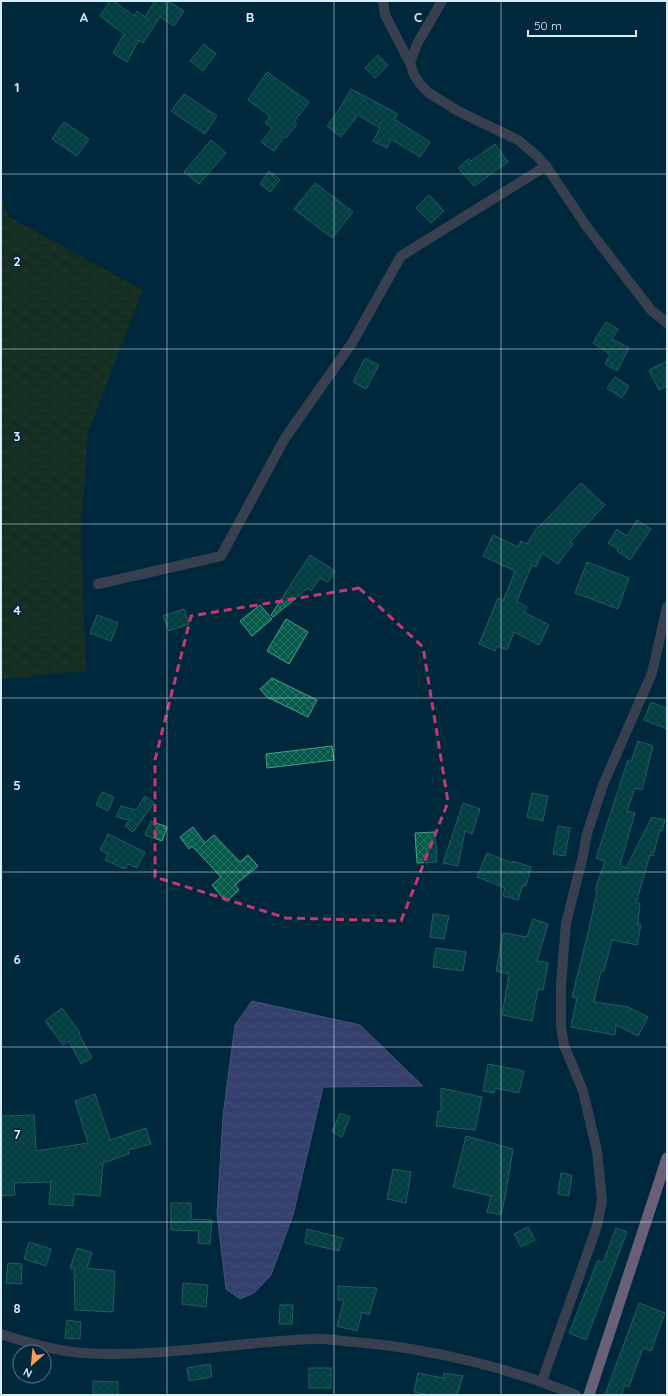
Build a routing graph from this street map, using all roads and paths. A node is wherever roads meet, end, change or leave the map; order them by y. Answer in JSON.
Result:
{"nodes":[{"id":1,"x":383,"y":1,"type":"edge"},
{"id":2,"x":442,"y":1,"type":"edge"},
{"id":3,"x":410,"y":63,"type":"junction"},
{"id":4,"x":546,"y":166,"type":"junction"},
{"id":5,"x":667,"y":323,"type":"edge"},
{"id":6,"x":98,"y":584,"type":"dead end"},
{"id":7,"x":667,"y":607,"type":"edge"},
{"id":8,"x":667,"y":1158,"type":"edge"},
{"id":9,"x":1,"y":1334,"type":"edge"},
{"id":10,"x":542,"y":1381,"type":"junction"},
{"id":11,"x":576,"y":1395,"type":"edge"},
{"id":12,"x":589,"y":1395,"type":"edge"}],
"edges":[{"from":1,"to":3,"type":"street"},
{"from":2,"to":3,"type":"street"},
{"from":3,"to":4,"type":"street"},
{"from":4,"to":5,"type":"street"},
{"from":4,"to":6,"type":"street"},
{"from":7,"to":10,"type":"street"},
{"from":8,"to":12,"type":"highway"},
{"from":9,"to":10,"type":"street"},
{"from":10,"to":11,"type":"street"}]}
